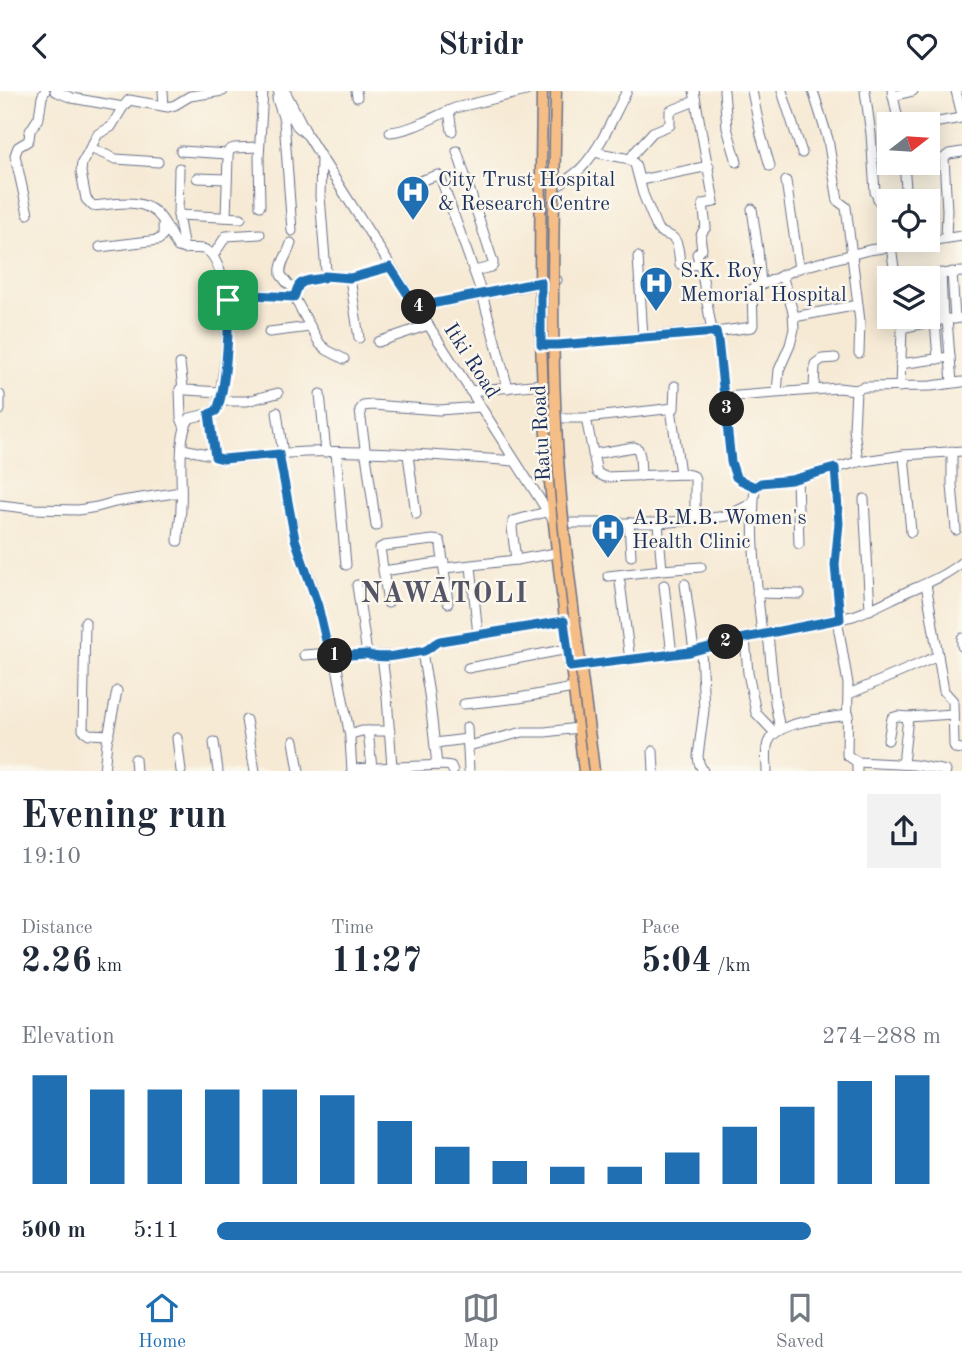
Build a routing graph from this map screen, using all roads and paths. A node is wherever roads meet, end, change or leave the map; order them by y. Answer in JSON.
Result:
{"nodes":[{"id":1,"x":45,"y":91,"type":"edge"},
{"id":2,"x":55,"y":91,"type":"edge"},
{"id":3,"x":163,"y":91,"type":"edge"},
{"id":4,"x":223,"y":91,"type":"edge"},
{"id":5,"x":263,"y":91,"type":"edge"},
{"id":6,"x":276,"y":91,"type":"edge"},
{"id":7,"x":285,"y":91,"type":"edge"},
{"id":8,"x":526,"y":91,"type":"edge"},
{"id":9,"x":542,"y":91,"type":"edge"},
{"id":10,"x":550,"y":91,"type":"edge"},
{"id":11,"x":559,"y":91,"type":"edge"},
{"id":12,"x":627,"y":91,"type":"edge"},
{"id":13,"x":724,"y":91,"type":"edge"},
{"id":14,"x":752,"y":91,"type":"edge"},
{"id":15,"x":782,"y":91,"type":"edge"},
{"id":16,"x":813,"y":91,"type":"edge"},
{"id":17,"x":865,"y":91,"type":"edge"},
{"id":18,"x":913,"y":91,"type":"edge"},
{"id":19,"x":956,"y":91,"type":"edge"},
{"id":20,"x":893,"y":93,"type":"edge"},
{"id":21,"x":694,"y":96,"type":"edge"},
{"id":22,"x":164,"y":106,"type":"junction"},
{"id":23,"x":123,"y":107,"type":"junction"},
{"id":24,"x":449,"y":111,"type":"junction"},
{"id":25,"x":897,"y":112,"type":"edge"},
{"id":26,"x":940,"y":122,"type":"edge"},
{"id":27,"x":452,"y":131,"type":"dead end"},
{"id":28,"x":390,"y":132,"type":"dead end"},
{"id":29,"x":308,"y":137,"type":"junction"},
{"id":30,"x":90,"y":148,"type":"junction"},
{"id":31,"x":259,"y":148,"type":"junction"},
{"id":32,"x":181,"y":151,"type":"dead end"},
{"id":33,"x":457,"y":151,"type":"dead end"},
{"id":34,"x":594,"y":152,"type":"junction"},
{"id":35,"x":962,"y":152,"type":"edge"},
{"id":36,"x":802,"y":153,"type":"dead end"},
{"id":37,"x":228,"y":154,"type":"junction"},
{"id":38,"x":321,"y":157,"type":"junction"},
{"id":39,"x":630,"y":160,"type":"junction"},
{"id":40,"x":158,"y":162,"type":"dead end"},
{"id":41,"x":737,"y":162,"type":"dead end"},
{"id":42,"x":709,"y":166,"type":"junction"},
{"id":43,"x":770,"y":166,"type":"dead end"},
{"id":44,"x":179,"y":168,"type":"dead end"},
{"id":45,"x":197,"y":178,"type":"dead end"},
{"id":46,"x":226,"y":179,"type":"junction"},
{"id":47,"x":640,"y":180,"type":"junction"},
{"id":48,"x":786,"y":181,"type":"dead end"},
{"id":49,"x":411,"y":184,"type":"dead end"},
{"id":50,"x":559,"y":185,"type":"junction"},
{"id":51,"x":877,"y":196,"type":"edge"},
{"id":52,"x":260,"y":207,"type":"dead end"},
{"id":53,"x":752,"y":209,"type":"dead end"},
{"id":54,"x":28,"y":214,"type":"dead end"},
{"id":55,"x":178,"y":215,"type":"junction"},
{"id":56,"x":226,"y":217,"type":"junction"},
{"id":57,"x":241,"y":218,"type":"dead end"},
{"id":58,"x":162,"y":219,"type":"junction"},
{"id":59,"x":292,"y":231,"type":"dead end"},
{"id":60,"x":260,"y":234,"type":"dead end"},
{"id":61,"x":962,"y":236,"type":"edge"},
{"id":62,"x":940,"y":238,"type":"edge"},
{"id":63,"x":946,"y":238,"type":"junction"},
{"id":64,"x":291,"y":243,"type":"dead end"},
{"id":65,"x":100,"y":247,"type":"dead end"},
{"id":66,"x":877,"y":248,"type":"edge"},
{"id":67,"x":184,"y":249,"type":"junction"},
{"id":68,"x":893,"y":252,"type":"edge"},
{"id":69,"x":851,"y":255,"type":"junction"},
{"id":70,"x":213,"y":256,"type":"junction"},
{"id":71,"x":638,"y":257,"type":"dead end"},
{"id":72,"x":699,"y":264,"type":"junction"},
{"id":73,"x":390,"y":267,"type":"junction"},
{"id":74,"x":799,"y":268,"type":"junction"},
{"id":75,"x":474,"y":271,"type":"junction"},
{"id":76,"x":957,"y":272,"type":"edge"},
{"id":77,"x":941,"y":273,"type":"junction"},
{"id":78,"x":782,"y":275,"type":"junction"},
{"id":79,"x":325,"y":276,"type":"junction"},
{"id":80,"x":350,"y":278,"type":"junction"},
{"id":81,"x":557,"y":280,"type":"junction"},
{"id":82,"x":541,"y":282,"type":"junction"},
{"id":83,"x":761,"y":285,"type":"junction"},
{"id":84,"x":296,"y":293,"type":"junction"},
{"id":85,"x":482,"y":295,"type":"junction"},
{"id":86,"x":228,"y":300,"type":"junction"},
{"id":87,"x":858,"y":305,"type":"junction"},
{"id":88,"x":416,"y":307,"type":"junction"},
{"id":89,"x":794,"y":317,"type":"junction"},
{"id":90,"x":948,"y":319,"type":"edge"},
{"id":91,"x":428,"y":325,"type":"junction"},
{"id":92,"x":310,"y":327,"type":"junction"},
{"id":93,"x":269,"y":332,"type":"dead end"},
{"id":94,"x":714,"y":332,"type":"junction"},
{"id":95,"x":643,"y":337,"type":"junction"},
{"id":96,"x":359,"y":338,"type":"dead end"},
{"id":97,"x":378,"y":342,"type":"dead end"},
{"id":98,"x":541,"y":345,"type":"junction"},
{"id":99,"x":558,"y":345,"type":"junction"},
{"id":100,"x":859,"y":353,"type":"dead end"},
{"id":101,"x":950,"y":357,"type":"junction"},
{"id":102,"x":835,"y":358,"type":"dead end"},
{"id":103,"x":344,"y":359,"type":"dead end"},
{"id":104,"x":937,"y":359,"type":"junction"},
{"id":105,"x":180,"y":364,"type":"dead end"},
{"id":106,"x":901,"y":364,"type":"junction"},
{"id":107,"x":957,"y":382,"type":"edge"},
{"id":108,"x":543,"y":384,"type":"junction"},
{"id":109,"x":675,"y":386,"type":"dead end"},
{"id":110,"x":900,"y":387,"type":"junction"},
{"id":111,"x":508,"y":388,"type":"junction"},
{"id":112,"x":180,"y":389,"type":"dead end"},
{"id":113,"x":814,"y":390,"type":"junction"},
{"id":114,"x":856,"y":390,"type":"junction"},
{"id":115,"x":470,"y":391,"type":"junction"},
{"id":116,"x":777,"y":392,"type":"junction"},
{"id":117,"x":278,"y":393,"type":"dead end"},
{"id":118,"x":320,"y":394,"type":"dead end"},
{"id":119,"x":0,"y":395,"type":"edge"},
{"id":120,"x":221,"y":396,"type":"junction"},
{"id":121,"x":725,"y":397,"type":"junction"},
{"id":122,"x":480,"y":407,"type":"junction"},
{"id":123,"x":671,"y":408,"type":"junction"},
{"id":124,"x":0,"y":410,"type":"edge"},
{"id":125,"x":277,"y":412,"type":"dead end"},
{"id":126,"x":209,"y":414,"type":"junction"},
{"id":127,"x":544,"y":418,"type":"junction"},
{"id":128,"x":561,"y":418,"type":"junction"},
{"id":129,"x":586,"y":418,"type":"junction"},
{"id":130,"x":185,"y":428,"type":"junction"},
{"id":131,"x":183,"y":449,"type":"junction"},
{"id":132,"x":957,"y":451,"type":"edge"},
{"id":133,"x":331,"y":452,"type":"junction"},
{"id":134,"x":366,"y":453,"type":"junction"},
{"id":135,"x":214,"y":454,"type":"junction"},
{"id":136,"x":281,"y":454,"type":"junction"},
{"id":137,"x":593,"y":454,"type":"junction"},
{"id":138,"x":408,"y":455,"type":"junction"},
{"id":139,"x":904,"y":455,"type":"junction"},
{"id":140,"x":515,"y":461,"type":"junction"},
{"id":141,"x":858,"y":462,"type":"junction"},
{"id":142,"x":835,"y":468,"type":"junction"},
{"id":143,"x":680,"y":474,"type":"junction"},
{"id":144,"x":641,"y":476,"type":"junction"},
{"id":145,"x":797,"y":478,"type":"junction"},
{"id":146,"x":755,"y":487,"type":"junction"},
{"id":147,"x":181,"y":492,"type":"junction"},
{"id":148,"x":864,"y":499,"type":"dead end"},
{"id":149,"x":753,"y":503,"type":"junction"},
{"id":150,"x":0,"y":505,"type":"edge"},
{"id":151,"x":416,"y":515,"type":"dead end"},
{"id":152,"x":550,"y":516,"type":"junction"},
{"id":153,"x":695,"y":520,"type":"junction"},
{"id":154,"x":567,"y":523,"type":"junction"},
{"id":155,"x":629,"y":523,"type":"junction"},
{"id":156,"x":659,"y":523,"type":"junction"},
{"id":157,"x":376,"y":526,"type":"dead end"},
{"id":158,"x":956,"y":530,"type":"dead end"},
{"id":159,"x":911,"y":532,"type":"dead end"},
{"id":160,"x":178,"y":541,"type":"dead end"},
{"id":161,"x":799,"y":544,"type":"dead end"},
{"id":162,"x":556,"y":553,"type":"junction"},
{"id":163,"x":631,"y":556,"type":"dead end"},
{"id":164,"x":516,"y":560,"type":"junction"},
{"id":165,"x":962,"y":562,"type":"edge"},
{"id":166,"x":346,"y":565,"type":"dead end"},
{"id":167,"x":444,"y":565,"type":"junction"},
{"id":168,"x":471,"y":566,"type":"junction"},
{"id":169,"x":701,"y":566,"type":"dead end"},
{"id":170,"x":662,"y":570,"type":"junction"},
{"id":171,"x":383,"y":571,"type":"junction"},
{"id":172,"x":608,"y":576,"type":"dead end"},
{"id":173,"x":620,"y":582,"type":"dead end"},
{"id":174,"x":926,"y":583,"type":"junction"},
{"id":175,"x":685,"y":584,"type":"dead end"},
{"id":176,"x":357,"y":585,"type":"dead end"},
{"id":177,"x":664,"y":585,"type":"dead end"},
{"id":178,"x":757,"y":593,"type":"junction"},
{"id":179,"x":800,"y":594,"type":"dead end"},
{"id":180,"x":388,"y":603,"type":"dead end"},
{"id":181,"x":448,"y":603,"type":"dead end"},
{"id":182,"x":870,"y":610,"type":"junction"},
{"id":183,"x":838,"y":619,"type":"junction"},
{"id":184,"x":564,"y":621,"type":"junction"},
{"id":185,"x":85,"y":622,"type":"dead end"},
{"id":186,"x":765,"y":634,"type":"junction"},
{"id":187,"x":478,"y":635,"type":"junction"},
{"id":188,"x":746,"y":638,"type":"junction"},
{"id":189,"x":962,"y":638,"type":"edge"},
{"id":190,"x":962,"y":646,"type":"edge"},
{"id":191,"x":568,"y":649,"type":"junction"},
{"id":192,"x":698,"y":650,"type":"junction"},
{"id":193,"x":422,"y":652,"type":"junction"},
{"id":194,"x":367,"y":654,"type":"junction"},
{"id":195,"x":304,"y":655,"type":"dead end"},
{"id":196,"x":331,"y":655,"type":"junction"},
{"id":197,"x":672,"y":655,"type":"junction"},
{"id":198,"x":382,"y":656,"type":"junction"},
{"id":199,"x":938,"y":656,"type":"junction"},
{"id":200,"x":631,"y":660,"type":"junction"},
{"id":201,"x":585,"y":665,"type":"junction"},
{"id":202,"x":570,"y":667,"type":"junction"},
{"id":203,"x":468,"y":668,"type":"dead end"},
{"id":204,"x":573,"y":688,"type":"junction"},
{"id":205,"x":117,"y":691,"type":"dead end"},
{"id":206,"x":849,"y":694,"type":"junction"},
{"id":207,"x":464,"y":704,"type":"dead end"},
{"id":208,"x":953,"y":714,"type":"junction"},
{"id":209,"x":849,"y":715,"type":"junction"},
{"id":210,"x":908,"y":717,"type":"junction"},
{"id":211,"x":246,"y":720,"type":"dead end"},
{"id":212,"x":467,"y":727,"type":"dead end"},
{"id":213,"x":578,"y":728,"type":"junction"},
{"id":214,"x":368,"y":731,"type":"junction"},
{"id":215,"x":390,"y":731,"type":"junction"},
{"id":216,"x":778,"y":731,"type":"junction"},
{"id":217,"x":109,"y":735,"type":"junction"},
{"id":218,"x":350,"y":737,"type":"junction"},
{"id":219,"x":177,"y":738,"type":"dead end"},
{"id":220,"x":888,"y":740,"type":"dead end"},
{"id":221,"x":294,"y":741,"type":"dead end"},
{"id":222,"x":214,"y":742,"type":"dead end"},
{"id":223,"x":467,"y":742,"type":"junction"},
{"id":224,"x":435,"y":743,"type":"junction"},
{"id":225,"x":962,"y":749,"type":"edge"},
{"id":226,"x":653,"y":751,"type":"dead end"},
{"id":227,"x":135,"y":758,"type":"dead end"},
{"id":228,"x":904,"y":764,"type":"junction"},
{"id":229,"x":437,"y":765,"type":"junction"},
{"id":230,"x":857,"y":766,"type":"edge"},
{"id":231,"x":392,"y":767,"type":"junction"},
{"id":232,"x":372,"y":768,"type":"junction"},
{"id":233,"x":352,"y":770,"type":"edge"},
{"id":234,"x":104,"y":771,"type":"edge"},
{"id":235,"x":136,"y":771,"type":"edge"},
{"id":236,"x":181,"y":771,"type":"edge"},
{"id":237,"x":218,"y":771,"type":"edge"},
{"id":238,"x":255,"y":771,"type":"edge"},
{"id":239,"x":299,"y":771,"type":"edge"},
{"id":240,"x":453,"y":771,"type":"edge"},
{"id":241,"x":469,"y":771,"type":"edge"},
{"id":242,"x":586,"y":771,"type":"edge"},
{"id":243,"x":596,"y":771,"type":"edge"},
{"id":244,"x":654,"y":771,"type":"edge"},
{"id":245,"x":703,"y":771,"type":"edge"},
{"id":246,"x":767,"y":771,"type":"edge"},
{"id":247,"x":946,"y":771,"type":"edge"}],
"edges":[{"from":1,"to":54,"type":"street"},
{"from":2,"to":23,"type":"street"},
{"from":3,"to":22,"type":"street"},
{"from":4,"to":22,"type":"street"},
{"from":5,"to":31,"type":"street"},
{"from":6,"to":29,"type":"street"},
{"from":6,"to":59,"type":"street"},
{"from":7,"to":29,"type":"street"},
{"from":8,"to":24,"type":"street"},
{"from":9,"to":82,"type":"main road","name":"Ratu Road"},
{"from":10,"to":242,"type":"main road"},
{"from":11,"to":50,"type":"main road","name":"Ratu Road"},
{"from":11,"to":243,"type":"main road","bridge":true},
{"from":12,"to":34,"type":"street"},
{"from":13,"to":41,"type":"street"},
{"from":14,"to":43,"type":"street"},
{"from":15,"to":36,"type":"street"},
{"from":16,"to":69,"type":"street"},
{"from":17,"to":51,"type":"street"},
{"from":18,"to":20,"type":"street"},
{"from":19,"to":26,"type":"street"},
{"from":20,"to":25,"type":"street"},
{"from":21,"to":39,"type":"street"},
{"from":21,"to":42,"type":"street"},
{"from":22,"to":23,"type":"street"},
{"from":23,"to":30,"type":"street"},
{"from":24,"to":27,"type":"street"},
{"from":24,"to":28,"type":"street"},
{"from":29,"to":38,"type":"street","name":"Itki Road"},
{"from":30,"to":40,"type":"street"},
{"from":30,"to":58,"type":"street"},
{"from":31,"to":37,"type":"street"},
{"from":31,"to":52,"type":"street"},
{"from":32,"to":37,"type":"street"},
{"from":33,"to":75,"type":"street"},
{"from":34,"to":39,"type":"street"},
{"from":34,"to":50,"type":"street"},
{"from":35,"to":63,"type":"street"},
{"from":37,"to":46,"type":"street"},
{"from":38,"to":73,"type":"street","name":"Itki Road"},
{"from":38,"to":79,"type":"street"},
{"from":39,"to":47,"type":"street"},
{"from":42,"to":47,"type":"street"},
{"from":42,"to":72,"type":"street"},
{"from":44,"to":55,"type":"street"},
{"from":45,"to":46,"type":"street"},
{"from":46,"to":56,"type":"street"},
{"from":47,"to":72,"type":"street"},
{"from":48,"to":74,"type":"street"},
{"from":49,"to":75,"type":"street"},
{"from":50,"to":81,"type":"main road","name":"Ratu Road"},
{"from":53,"to":83,"type":"street"},
{"from":55,"to":56,"type":"street"},
{"from":55,"to":67,"type":"street"},
{"from":56,"to":57,"type":"street"},
{"from":58,"to":65,"type":"street"},
{"from":58,"to":67,"type":"street"},
{"from":60,"to":70,"type":"street"},
{"from":61,"to":63,"type":"street"},
{"from":62,"to":63,"type":"street"},
{"from":64,"to":84,"type":"street"},
{"from":66,"to":69,"type":"street"},
{"from":67,"to":70,"type":"street"},
{"from":68,"to":77,"type":"street"},
{"from":69,"to":74,"type":"street"},
{"from":69,"to":87,"type":"street"},
{"from":70,"to":86,"type":"street"},
{"from":71,"to":95,"type":"street"},
{"from":72,"to":94,"type":"street"},
{"from":73,"to":80,"type":"street"},
{"from":73,"to":88,"type":"street","name":"Itki Road"},
{"from":74,"to":78,"type":"street"},
{"from":75,"to":85,"type":"street"},
{"from":76,"to":77,"type":"street"},
{"from":76,"to":90,"type":"street"},
{"from":77,"to":90,"type":"street"},
{"from":78,"to":83,"type":"street"},
{"from":78,"to":89,"type":"street"},
{"from":79,"to":80,"type":"street"},
{"from":79,"to":84,"type":"street"},
{"from":80,"to":96,"type":"street"},
{"from":81,"to":82,"type":"street"},
{"from":81,"to":99,"type":"main road","name":"Ratu Road"},
{"from":82,"to":85,"type":"street"},
{"from":82,"to":98,"type":"main road","name":"Ratu Road"},
{"from":83,"to":94,"type":"street"},
{"from":84,"to":86,"type":"street"},
{"from":84,"to":92,"type":"street"},
{"from":85,"to":88,"type":"street"},
{"from":85,"to":111,"type":"street"},
{"from":86,"to":120,"type":"street"},
{"from":87,"to":89,"type":"street"},
{"from":87,"to":100,"type":"street"},
{"from":88,"to":91,"type":"street","name":"Itki Road"},
{"from":89,"to":116,"type":"street"},
{"from":90,"to":101,"type":"street"},
{"from":90,"to":104,"type":"street"},
{"from":90,"to":106,"type":"street"},
{"from":91,"to":97,"type":"street"},
{"from":91,"to":115,"type":"street","name":"Itki Road"},
{"from":92,"to":93,"type":"street"},
{"from":92,"to":103,"type":"street"},
{"from":94,"to":95,"type":"street"},
{"from":94,"to":121,"type":"street"},
{"from":95,"to":99,"type":"street"},
{"from":98,"to":99,"type":"street"},
{"from":98,"to":108,"type":"main road","name":"Ratu Road"},
{"from":99,"to":128,"type":"main road","name":"Ratu Road"},
{"from":101,"to":104,"type":"street"},
{"from":101,"to":107,"type":"street"},
{"from":102,"to":113,"type":"street"},
{"from":104,"to":106,"type":"street"},
{"from":105,"to":120,"type":"street"},
{"from":106,"to":110,"type":"street"},
{"from":107,"to":110,"type":"street"},
{"from":108,"to":111,"type":"street"},
{"from":108,"to":127,"type":"main road","name":"Ratu Road"},
{"from":109,"to":123,"type":"street"},
{"from":110,"to":114,"type":"street"},
{"from":111,"to":115,"type":"street"},
{"from":112,"to":130,"type":"street"},
{"from":113,"to":114,"type":"street"},
{"from":113,"to":116,"type":"street"},
{"from":114,"to":141,"type":"street"},
{"from":115,"to":122,"type":"street","name":"Itki Road"},
{"from":116,"to":121,"type":"street"},
{"from":117,"to":120,"type":"street"},
{"from":118,"to":133,"type":"street"},
{"from":119,"to":124,"type":"street"},
{"from":120,"to":126,"type":"street"},
{"from":121,"to":146,"type":"street"},
{"from":122,"to":134,"type":"street"},
{"from":122,"to":140,"type":"street","name":"Itki Road"},
{"from":123,"to":129,"type":"street"},
{"from":123,"to":143,"type":"street"},
{"from":125,"to":136,"type":"street"},
{"from":126,"to":130,"type":"street"},
{"from":126,"to":135,"type":"street"},
{"from":127,"to":128,"type":"street"},
{"from":127,"to":152,"type":"main road","name":"Ratu Road"},
{"from":128,"to":129,"type":"street"},
{"from":128,"to":154,"type":"main road","name":"Ratu Road"},
{"from":129,"to":137,"type":"street"},
{"from":130,"to":131,"type":"street"},
{"from":131,"to":135,"type":"street"},
{"from":131,"to":147,"type":"street"},
{"from":132,"to":139,"type":"street"},
{"from":132,"to":158,"type":"street"},
{"from":133,"to":134,"type":"street"},
{"from":133,"to":136,"type":"street"},
{"from":133,"to":166,"type":"street"},
{"from":134,"to":138,"type":"street"},
{"from":134,"to":157,"type":"street"},
{"from":135,"to":136,"type":"street"},
{"from":136,"to":196,"type":"street"},
{"from":137,"to":144,"type":"street"},
{"from":137,"to":144,"type":"street"},
{"from":138,"to":140,"type":"street"},
{"from":138,"to":151,"type":"street"},
{"from":139,"to":141,"type":"street"},
{"from":139,"to":159,"type":"street"},
{"from":140,"to":152,"type":"street","name":"Itki Road"},
{"from":141,"to":142,"type":"street"},
{"from":142,"to":145,"type":"street"},
{"from":142,"to":183,"type":"street"},
{"from":143,"to":144,"type":"street"},
{"from":143,"to":153,"type":"street"},
{"from":145,"to":146,"type":"street"},
{"from":145,"to":161,"type":"street"},
{"from":146,"to":149,"type":"street"},
{"from":147,"to":150,"type":"street"},
{"from":147,"to":160,"type":"street"},
{"from":148,"to":182,"type":"street"},
{"from":149,"to":153,"type":"street"},
{"from":149,"to":178,"type":"street"},
{"from":152,"to":154,"type":"street"},
{"from":152,"to":162,"type":"main road","name":"Ratu Road"},
{"from":152,"to":164,"type":"street"},
{"from":153,"to":156,"type":"street"},
{"from":154,"to":155,"type":"street"},
{"from":154,"to":201,"type":"main road","name":"Ratu Road"},
{"from":155,"to":156,"type":"street"},
{"from":155,"to":163,"type":"street"},
{"from":156,"to":170,"type":"street"},
{"from":162,"to":164,"type":"street"},
{"from":162,"to":184,"type":"main road","name":"Ratu Road"},
{"from":164,"to":168,"type":"street"},
{"from":165,"to":174,"type":"street"},
{"from":167,"to":168,"type":"street"},
{"from":167,"to":171,"type":"street"},
{"from":167,"to":171,"type":"street"},
{"from":167,"to":181,"type":"street"},
{"from":168,"to":187,"type":"street"},
{"from":169,"to":170,"type":"street"},
{"from":170,"to":172,"type":"street"},
{"from":171,"to":180,"type":"street"},
{"from":173,"to":200,"type":"street"},
{"from":174,"to":182,"type":"street"},
{"from":174,"to":199,"type":"street"},
{"from":175,"to":192,"type":"street"},
{"from":176,"to":194,"type":"street"},
{"from":177,"to":197,"type":"street"},
{"from":178,"to":179,"type":"street"},
{"from":178,"to":186,"type":"street"},
{"from":182,"to":183,"type":"street"},
{"from":183,"to":186,"type":"street"},
{"from":183,"to":206,"type":"street"},
{"from":184,"to":187,"type":"street"},
{"from":184,"to":191,"type":"main road","name":"Ratu Road"},
{"from":185,"to":217,"type":"street"},
{"from":186,"to":188,"type":"street"},
{"from":186,"to":216,"type":"street"},
{"from":187,"to":193,"type":"street"},
{"from":188,"to":192,"type":"street"},
{"from":188,"to":216,"type":"street"},
{"from":189,"to":190,"type":"street"},
{"from":191,"to":202,"type":"main road","name":"Ratu Road"},
{"from":191,"to":203,"type":"street"},
{"from":192,"to":197,"type":"street"},
{"from":192,"to":245,"type":"street"},
{"from":193,"to":198,"type":"street"},
{"from":193,"to":224,"type":"street"},
{"from":194,"to":196,"type":"street"},
{"from":194,"to":198,"type":"street"},
{"from":195,"to":196,"type":"street"},
{"from":196,"to":218,"type":"street"},
{"from":197,"to":200,"type":"street"},
{"from":198,"to":215,"type":"street"},
{"from":199,"to":206,"type":"street"},
{"from":199,"to":208,"type":"street"},
{"from":200,"to":201,"type":"street"},
{"from":201,"to":202,"type":"street"},
{"from":201,"to":243,"type":"main road","name":"Ratu Road"},
{"from":202,"to":204,"type":"main road","name":"Ratu Road"},
{"from":204,"to":207,"type":"street"},
{"from":204,"to":213,"type":"main road","name":"Ratu Road"},
{"from":205,"to":217,"type":"street"},
{"from":206,"to":209,"type":"street"},
{"from":208,"to":210,"type":"street"},
{"from":208,"to":225,"type":"street"},
{"from":209,"to":216,"type":"street"},
{"from":209,"to":230,"type":"street"},
{"from":210,"to":220,"type":"street"},
{"from":210,"to":228,"type":"street"},
{"from":211,"to":238,"type":"street"},
{"from":212,"to":223,"type":"street"},
{"from":213,"to":223,"type":"street"},
{"from":213,"to":242,"type":"main road","name":"Ratu Road"},
{"from":214,"to":215,"type":"street"},
{"from":214,"to":218,"type":"street"},
{"from":214,"to":232,"type":"street"},
{"from":215,"to":231,"type":"street"},
{"from":216,"to":246,"type":"street"},
{"from":217,"to":234,"type":"street"},
{"from":218,"to":233,"type":"street"},
{"from":219,"to":236,"type":"street"},
{"from":221,"to":239,"type":"street"},
{"from":222,"to":237,"type":"street"},
{"from":223,"to":224,"type":"street"},
{"from":223,"to":241,"type":"street"},
{"from":224,"to":229,"type":"street"},
{"from":226,"to":244,"type":"street"},
{"from":227,"to":235,"type":"street"},
{"from":228,"to":230,"type":"street"},
{"from":228,"to":247,"type":"street"},
{"from":229,"to":231,"type":"street"},
{"from":229,"to":240,"type":"street"},
{"from":231,"to":232,"type":"street"},
{"from":232,"to":233,"type":"street"}]}
